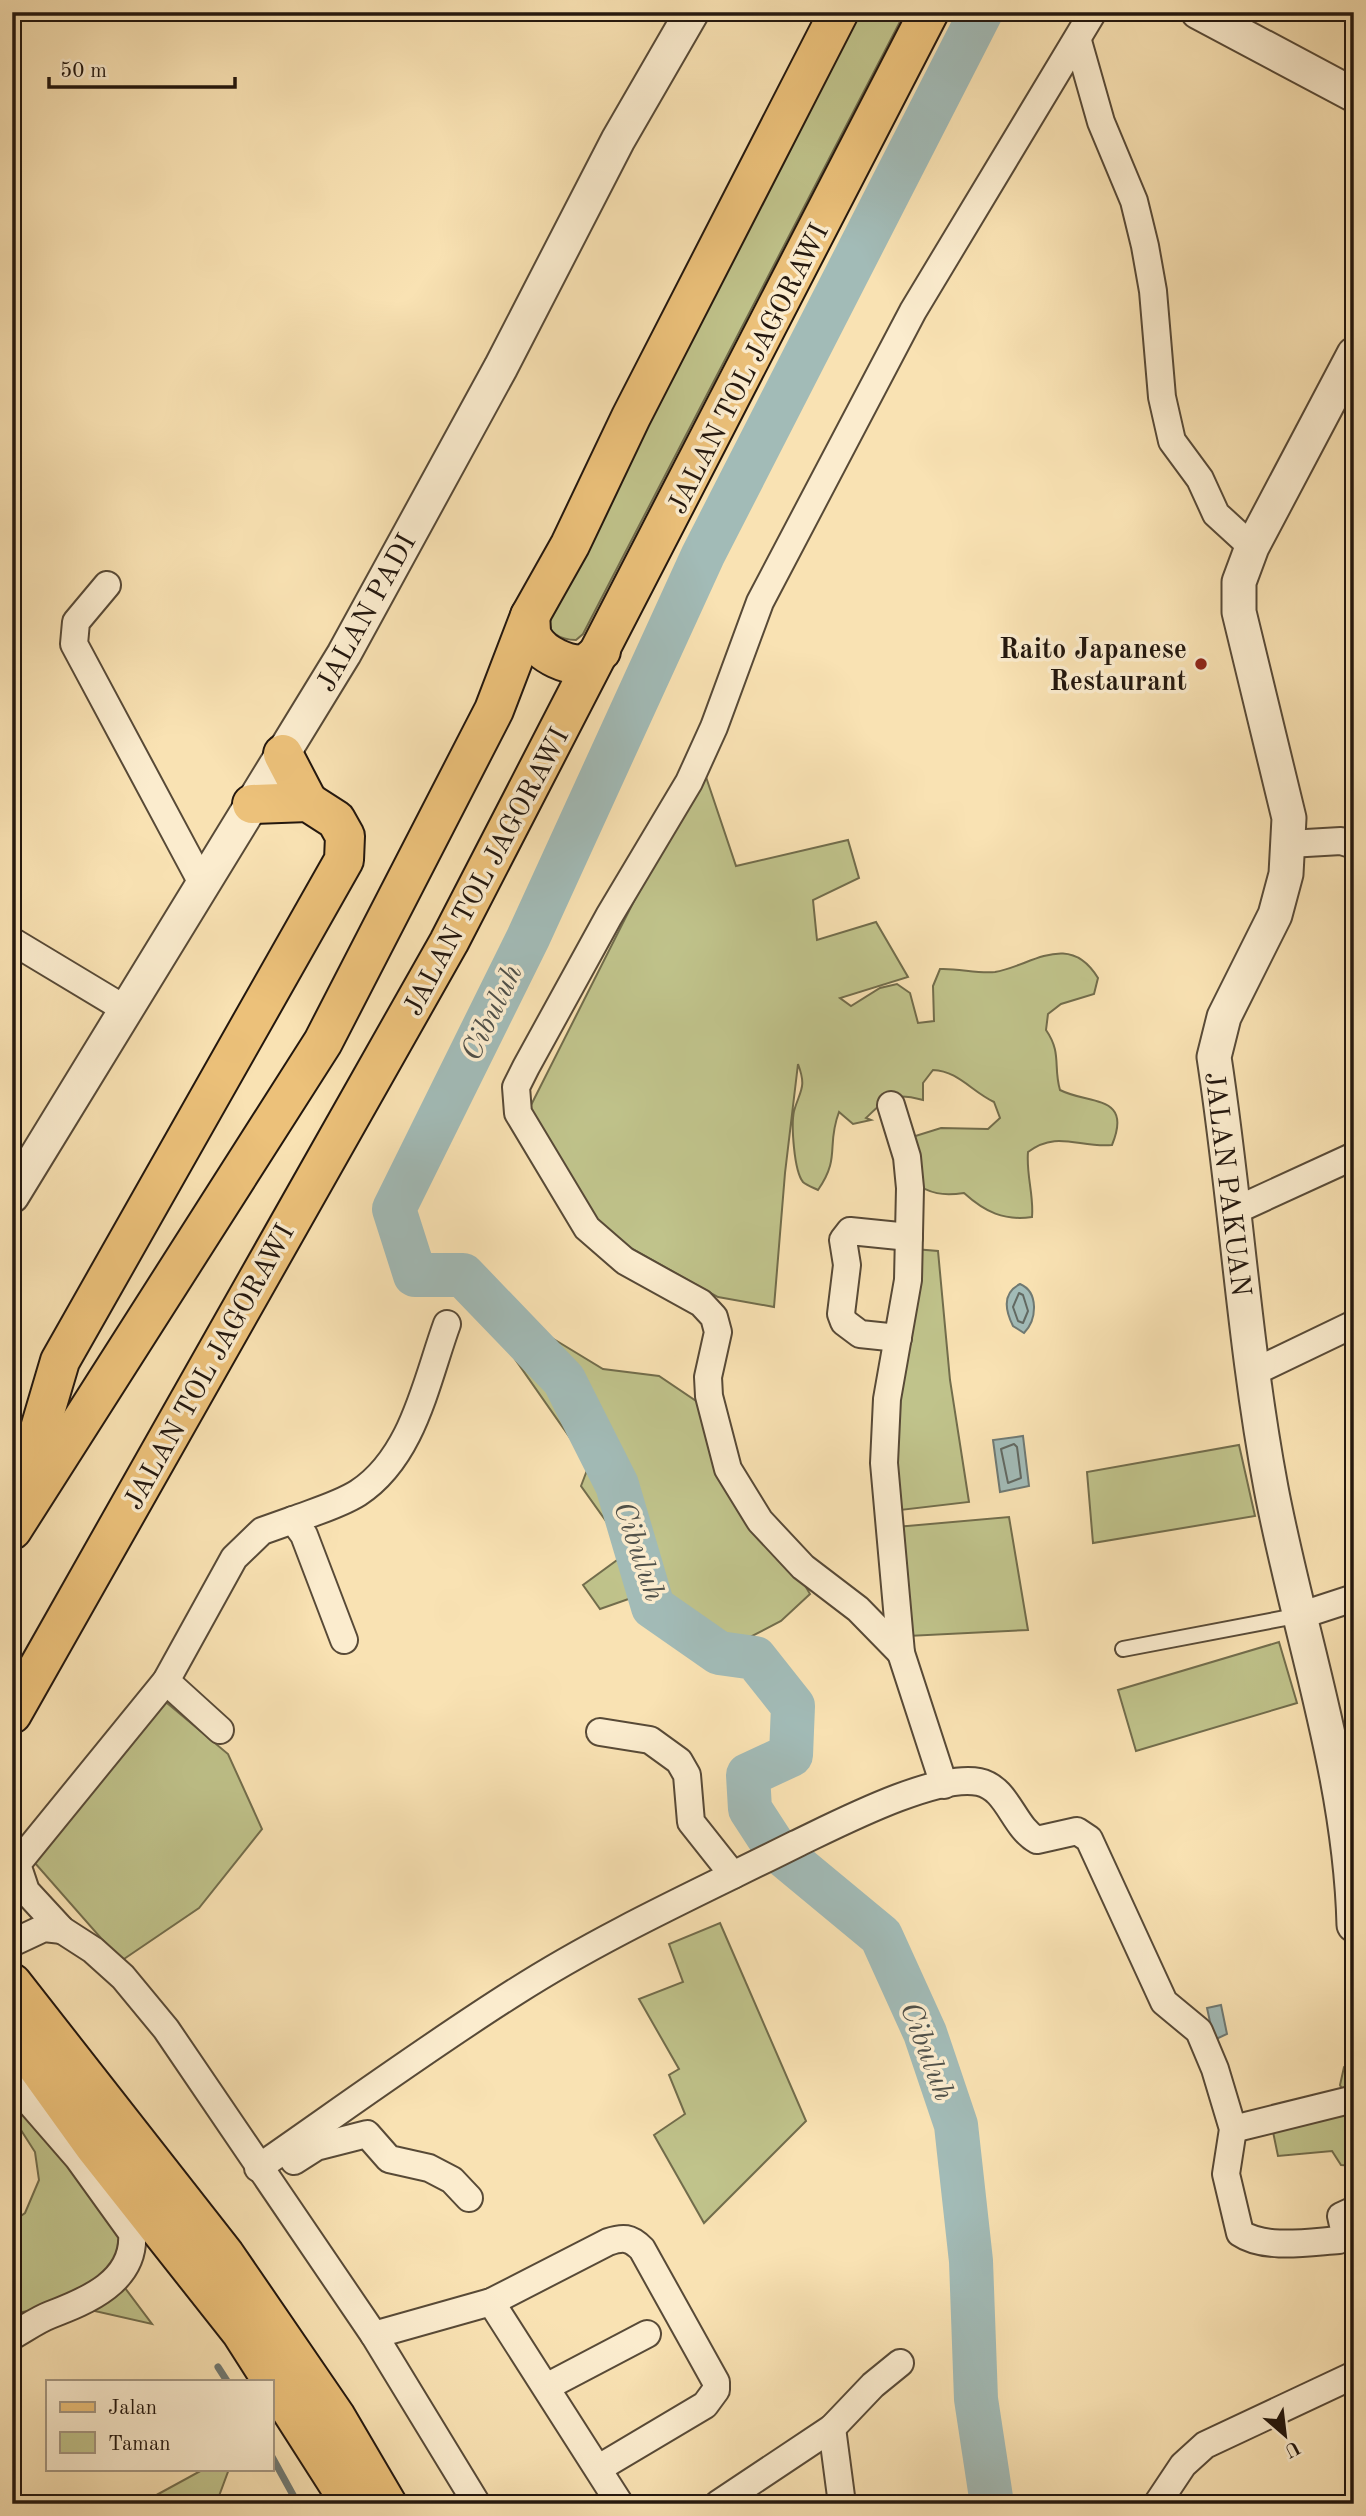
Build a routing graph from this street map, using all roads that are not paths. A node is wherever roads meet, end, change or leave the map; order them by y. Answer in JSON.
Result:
{"nodes":[{"id":1,"x":692,"y":12,"type":"edge"},
{"id":2,"x":839,"y":12,"type":"edge"},
{"id":3,"x":929,"y":12,"type":"edge"},
{"id":4,"x":1093,"y":12,"type":"edge"},
{"id":5,"x":1198,"y":12,"type":"edge"},
{"id":6,"x":1078,"y":41,"type":"junction"},
{"id":7,"x":1354,"y":95,"type":"edge"},
{"id":8,"x":1354,"y":354,"type":"edge"},
{"id":9,"x":1252,"y":547,"type":"junction"},
{"id":10,"x":107,"y":585,"type":"dead end"},
{"id":11,"x":530,"y":616,"type":"junction"},
{"id":12,"x":601,"y":652,"type":"junction"},
{"id":13,"x":283,"y":754,"type":"junction"},
{"id":14,"x":308,"y":802,"type":"junction"},
{"id":15,"x":252,"y":804,"type":"junction"},
{"id":16,"x":1289,"y":844,"type":"junction"},
{"id":17,"x":1354,"y":845,"type":"edge"},
{"id":18,"x":202,"y":883,"type":"junction"},
{"id":19,"x":15,"y":938,"type":"edge"},
{"id":20,"x":125,"y":1009,"type":"junction"},
{"id":21,"x":891,"y":1105,"type":"dead end"},
{"id":22,"x":1354,"y":1156,"type":"edge"},
{"id":23,"x":12,"y":1196,"type":"edge"},
{"id":24,"x":1232,"y":1212,"type":"junction"},
{"id":25,"x":909,"y":1237,"type":"junction"},
{"id":26,"x":447,"y":1324,"type":"dead end"},
{"id":27,"x":1354,"y":1324,"type":"edge"},
{"id":28,"x":898,"y":1338,"type":"junction"},
{"id":29,"x":1254,"y":1372,"type":"junction"},
{"id":30,"x":293,"y":1521,"type":"junction"},
{"id":31,"x":12,"y":1522,"type":"edge"},
{"id":32,"x":12,"y":1530,"type":"edge"},
{"id":33,"x":1354,"y":1598,"type":"edge"},
{"id":34,"x":1302,"y":1615,"type":"junction"},
{"id":35,"x":344,"y":1640,"type":"dead end"},
{"id":36,"x":1123,"y":1649,"type":"dead end"},
{"id":37,"x":901,"y":1653,"type":"junction"},
{"id":38,"x":166,"y":1681,"type":"junction"},
{"id":39,"x":12,"y":1714,"type":"edge"},
{"id":40,"x":220,"y":1730,"type":"dead end"},
{"id":41,"x":600,"y":1732,"type":"dead end"},
{"id":42,"x":944,"y":1784,"type":"junction"},
{"id":43,"x":1353,"y":1863,"type":"edge"},
{"id":44,"x":735,"y":1874,"type":"junction"},
{"id":45,"x":19,"y":1892,"type":"edge"},
{"id":46,"x":1354,"y":1925,"type":"edge"},
{"id":47,"x":62,"y":1930,"type":"junction"},
{"id":48,"x":12,"y":1943,"type":"edge"},
{"id":49,"x":14,"y":1985,"type":"edge"},
{"id":50,"x":12,"y":2032,"type":"edge"},
{"id":51,"x":12,"y":2082,"type":"edge"},
{"id":52,"x":1354,"y":2099,"type":"edge"},
{"id":53,"x":1233,"y":2129,"type":"junction"},
{"id":54,"x":262,"y":2174,"type":"junction"},
{"id":55,"x":469,"y":2198,"type":"dead end"},
{"id":56,"x":1354,"y":2210,"type":"edge"},
{"id":57,"x":491,"y":2302,"type":"junction"},
{"id":58,"x":646,"y":2334,"type":"dead end"},
{"id":59,"x":374,"y":2335,"type":"junction"},
{"id":60,"x":12,"y":2336,"type":"edge"},
{"id":61,"x":900,"y":2363,"type":"dead end"},
{"id":62,"x":1354,"y":2375,"type":"edge"},
{"id":63,"x":272,"y":2380,"type":"edge"},
{"id":64,"x":273,"y":2382,"type":"edge"},
{"id":65,"x":548,"y":2386,"type":"junction"},
{"id":66,"x":832,"y":2428,"type":"junction"},
{"id":67,"x":599,"y":2468,"type":"junction"},
{"id":68,"x":351,"y":2504,"type":"edge"},
{"id":69,"x":387,"y":2504,"type":"edge"},
{"id":70,"x":477,"y":2504,"type":"edge"},
{"id":71,"x":620,"y":2504,"type":"edge"},
{"id":72,"x":718,"y":2504,"type":"edge"},
{"id":73,"x":842,"y":2504,"type":"edge"},
{"id":74,"x":1157,"y":2504,"type":"edge"}],
"edges":[{"from":1,"to":13,"type":"street","name":"JALAN PADI"},
{"from":2,"to":11,"type":"main road"},
{"from":3,"to":12,"type":"main road","name":"JALAN TOL JAGORAWI"},
{"from":4,"to":6,"type":"street"},
{"from":5,"to":7,"type":"street"},
{"from":6,"to":9,"type":"street"},
{"from":6,"to":37,"type":"street"},
{"from":8,"to":9,"type":"street","name":"JALAN PAKUAN"},
{"from":9,"to":16,"type":"street","name":"JALAN PAKUAN"},
{"from":10,"to":18,"type":"street"},
{"from":11,"to":12,"type":"main road"},
{"from":11,"to":32,"type":"main road"},
{"from":12,"to":39,"type":"main road","name":"JALAN TOL JAGORAWI"},
{"from":13,"to":14,"type":"main road"},
{"from":13,"to":15,"type":"street","name":"JALAN PADI"},
{"from":14,"to":15,"type":"main road"},
{"from":14,"to":31,"type":"main road"},
{"from":15,"to":18,"type":"street","name":"JALAN PADI"},
{"from":16,"to":17,"type":"street"},
{"from":16,"to":24,"type":"street","name":"JALAN PAKUAN"},
{"from":18,"to":20,"type":"street","name":"JALAN PADI"},
{"from":19,"to":20,"type":"street"},
{"from":20,"to":23,"type":"street","name":"JALAN PADI"},
{"from":21,"to":25,"type":"street"},
{"from":22,"to":24,"type":"street"},
{"from":24,"to":29,"type":"street","name":"JALAN PAKUAN"},
{"from":25,"to":28,"type":"street"},
{"from":25,"to":28,"type":"street"},
{"from":26,"to":30,"type":"street"},
{"from":27,"to":29,"type":"street"},
{"from":28,"to":37,"type":"street"},
{"from":29,"to":34,"type":"street","name":"JALAN PAKUAN"},
{"from":30,"to":35,"type":"street"},
{"from":30,"to":38,"type":"street"},
{"from":33,"to":34,"type":"street"},
{"from":34,"to":36,"type":"lane"},
{"from":34,"to":43,"type":"street","name":"JALAN PAKUAN"},
{"from":37,"to":42,"type":"street"},
{"from":38,"to":40,"type":"street"},
{"from":38,"to":45,"type":"street"},
{"from":41,"to":44,"type":"street"},
{"from":42,"to":44,"type":"street"},
{"from":42,"to":53,"type":"street"},
{"from":43,"to":46,"type":"street","name":"JALAN PAKUAN"},
{"from":44,"to":54,"type":"street"},
{"from":45,"to":47,"type":"street"},
{"from":47,"to":48,"type":"street"},
{"from":47,"to":54,"type":"street"},
{"from":49,"to":69,"type":"main road"},
{"from":50,"to":63,"type":"main road"},
{"from":51,"to":60,"type":"street"},
{"from":52,"to":53,"type":"street"},
{"from":53,"to":56,"type":"street"},
{"from":54,"to":55,"type":"street"},
{"from":54,"to":59,"type":"street"},
{"from":57,"to":59,"type":"street"},
{"from":57,"to":65,"type":"street"},
{"from":57,"to":67,"type":"street"},
{"from":58,"to":65,"type":"street"},
{"from":59,"to":70,"type":"street"},
{"from":61,"to":66,"type":"street"},
{"from":62,"to":74,"type":"street"},
{"from":64,"to":68,"type":"main road"},
{"from":65,"to":67,"type":"street"},
{"from":66,"to":72,"type":"street"},
{"from":66,"to":73,"type":"street"},
{"from":67,"to":71,"type":"street"}]}
